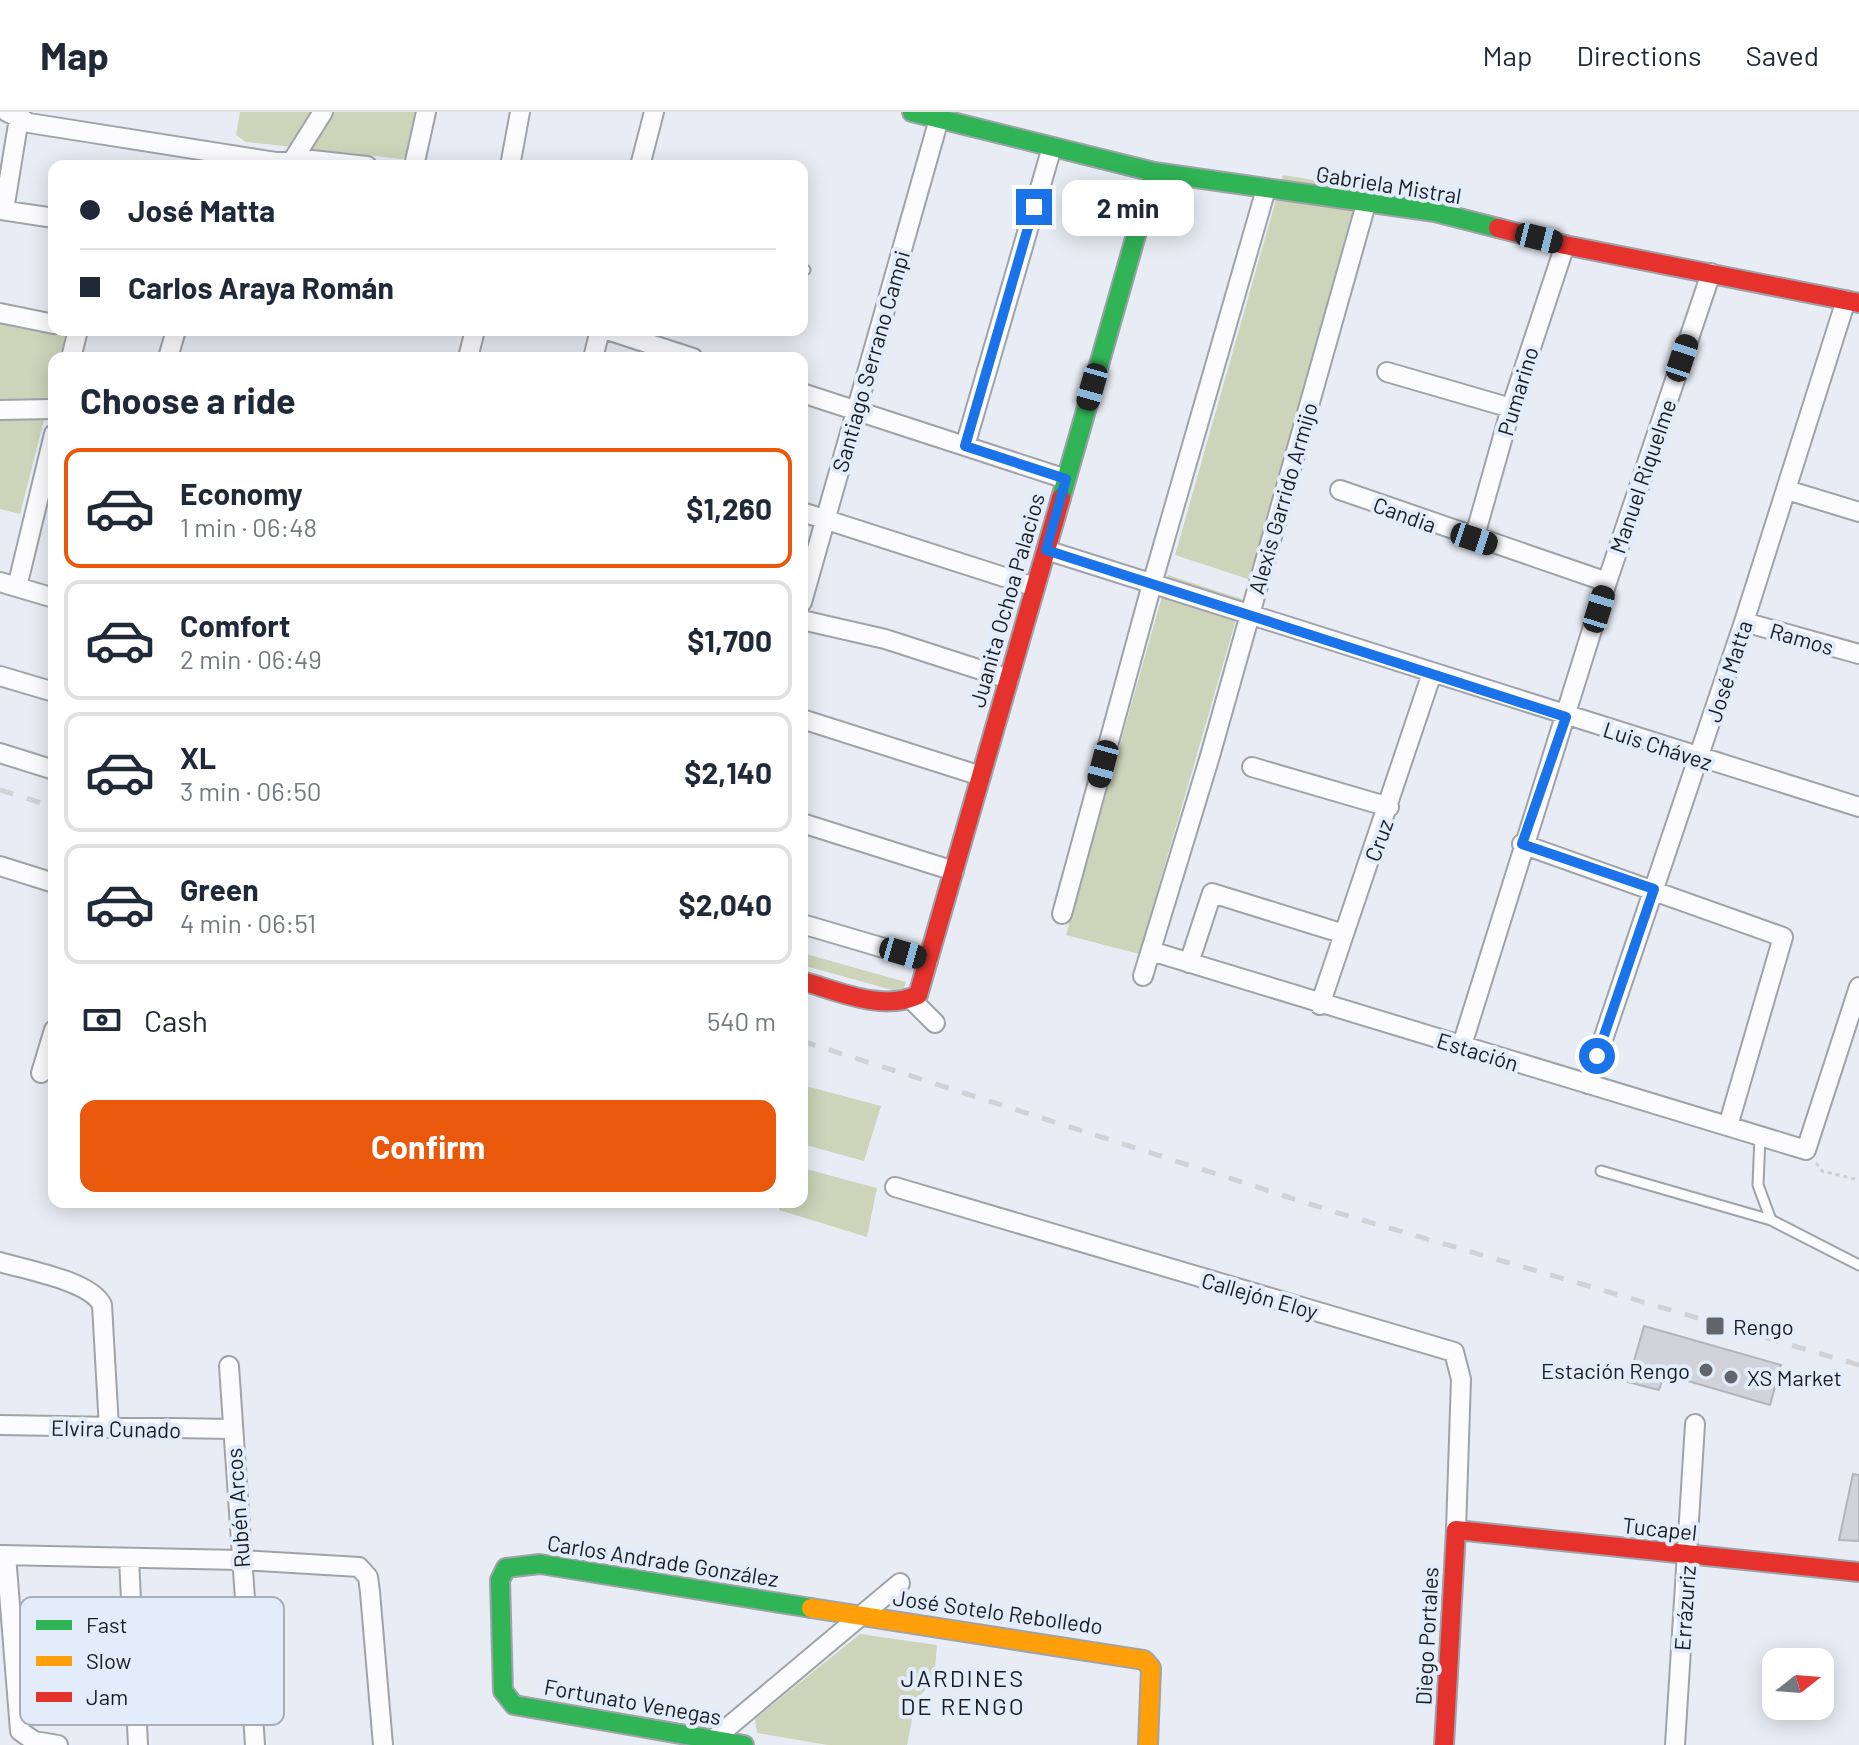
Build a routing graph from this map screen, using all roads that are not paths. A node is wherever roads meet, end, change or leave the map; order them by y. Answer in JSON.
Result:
{"nodes":[{"id":1,"x":323,"y":112,"type":"edge"},
{"id":2,"x":426,"y":112,"type":"edge"},
{"id":3,"x":520,"y":112,"type":"edge"},
{"id":4,"x":654,"y":112,"type":"edge"},
{"id":5,"x":912,"y":112,"type":"edge"},
{"id":6,"x":15,"y":114,"type":"edge"},
{"id":7,"x":939,"y":119,"type":"junction"},
{"id":8,"x":1052,"y":147,"type":"junction"},
{"id":9,"x":263,"y":160,"type":"edge"},
{"id":10,"x":292,"y":160,"type":"edge"},
{"id":11,"x":415,"y":160,"type":"edge"},
{"id":12,"x":511,"y":160,"type":"edge"},
{"id":13,"x":642,"y":160,"type":"edge"},
{"id":14,"x":1154,"y":172,"type":"junction"},
{"id":15,"x":1266,"y":189,"type":"junction"},
{"id":16,"x":1366,"y":204,"type":"junction"},
{"id":17,"x":2,"y":210,"type":"edge"},
{"id":18,"x":48,"y":217,"type":"edge"},
{"id":19,"x":1565,"y":245,"type":"junction"},
{"id":20,"x":1711,"y":273,"type":"junction"},
{"id":21,"x":1852,"y":301,"type":"edge"},
{"id":22,"x":0,"y":313,"type":"edge"},
{"id":23,"x":48,"y":323,"type":"edge"},
{"id":24,"x":625,"y":336,"type":"edge"},
{"id":25,"x":675,"y":352,"type":"edge"},
{"id":26,"x":1387,"y":372,"type":"dead end"},
{"id":27,"x":808,"y":395,"type":"edge"},
{"id":28,"x":1511,"y":408,"type":"junction"},
{"id":29,"x":48,"y":409,"type":"edge"},
{"id":30,"x":0,"y":410,"type":"edge"},
{"id":31,"x":856,"y":411,"type":"junction"},
{"id":32,"x":965,"y":446,"type":"junction"},
{"id":33,"x":48,"y":454,"type":"edge"},
{"id":34,"x":1066,"y":479,"type":"junction"},
{"id":35,"x":1340,"y":490,"type":"dead end"},
{"id":36,"x":1787,"y":490,"type":"junction"},
{"id":37,"x":1859,"y":512,"type":"edge"},
{"id":38,"x":808,"y":514,"type":"edge"},
{"id":39,"x":825,"y":519,"type":"junction"},
{"id":40,"x":1474,"y":539,"type":"junction"},
{"id":41,"x":1046,"y":550,"type":"junction"},
{"id":42,"x":808,"y":580,"type":"edge"},
{"id":43,"x":1607,"y":582,"type":"junction"},
{"id":44,"x":1152,"y":584,"type":"junction"},
{"id":45,"x":8,"y":585,"type":"edge"},
{"id":46,"x":1035,"y":587,"type":"junction"},
{"id":47,"x":48,"y":596,"type":"edge"},
{"id":48,"x":1248,"y":615,"type":"junction"},
{"id":49,"x":808,"y":621,"type":"edge"},
{"id":50,"x":1744,"y":622,"type":"junction"},
{"id":51,"x":1859,"y":654,"type":"edge"},
{"id":52,"x":1432,"y":673,"type":"junction"},
{"id":53,"x":0,"y":676,"type":"edge"},
{"id":54,"x":1009,"y":679,"type":"junction"},
{"id":55,"x":48,"y":690,"type":"edge"},
{"id":56,"x":1566,"y":717,"type":"junction"},
{"id":57,"x":808,"y":721,"type":"edge"},
{"id":58,"x":0,"y":753,"type":"edge"},
{"id":59,"x":1699,"y":759,"type":"junction"},
{"id":60,"x":1252,"y":767,"type":"dead end"},
{"id":61,"x":48,"y":768,"type":"edge"},
{"id":62,"x":981,"y":776,"type":"junction"},
{"id":63,"x":1389,"y":807,"type":"junction"},
{"id":64,"x":1859,"y":807,"type":"edge"},
{"id":65,"x":808,"y":825,"type":"edge"},
{"id":66,"x":1522,"y":844,"type":"junction"},
{"id":67,"x":0,"y":866,"type":"edge"},
{"id":68,"x":954,"y":871,"type":"junction"},
{"id":69,"x":48,"y":881,"type":"edge"},
{"id":70,"x":1654,"y":889,"type":"junction"},
{"id":71,"x":1062,"y":914,"type":"dead end"},
{"id":72,"x":808,"y":926,"type":"edge"},
{"id":73,"x":1344,"y":934,"type":"junction"},
{"id":74,"x":1151,"y":951,"type":"junction"},
{"id":75,"x":928,"y":961,"type":"junction"},
{"id":76,"x":1189,"y":963,"type":"junction"},
{"id":77,"x":1143,"y":976,"type":"dead end"},
{"id":78,"x":808,"y":983,"type":"edge"},
{"id":79,"x":1859,"y":987,"type":"edge"},
{"id":80,"x":915,"y":997,"type":"junction"},
{"id":81,"x":1320,"y":1005,"type":"junction"},
{"id":82,"x":935,"y":1023,"type":"dead end"},
{"id":83,"x":1462,"y":1045,"type":"junction"},
{"id":84,"x":48,"y":1050,"type":"edge"},
{"id":85,"x":41,"y":1073,"type":"dead end"},
{"id":86,"x":1588,"y":1084,"type":"junction"},
{"id":87,"x":1728,"y":1126,"type":"junction"},
{"id":88,"x":1760,"y":1136,"type":"junction"},
{"id":89,"x":1601,"y":1171,"type":"dead end"},
{"id":90,"x":895,"y":1187,"type":"dead end"},
{"id":91,"x":1771,"y":1220,"type":"junction"},
{"id":92,"x":0,"y":1262,"type":"edge"},
{"id":93,"x":1859,"y":1265,"type":"edge"},
{"id":94,"x":229,"y":1366,"type":"dead end"},
{"id":95,"x":1695,"y":1424,"type":"dead end"},
{"id":96,"x":0,"y":1425,"type":"edge"},
{"id":97,"x":109,"y":1428,"type":"junction"},
{"id":98,"x":232,"y":1429,"type":"junction"},
{"id":99,"x":1456,"y":1530,"type":"junction"},
{"id":100,"x":3,"y":1555,"type":"edge"},
{"id":101,"x":1688,"y":1555,"type":"junction"},
{"id":102,"x":129,"y":1558,"type":"junction"},
{"id":103,"x":241,"y":1560,"type":"junction"},
{"id":104,"x":1859,"y":1572,"type":"edge"},
{"id":105,"x":900,"y":1583,"type":"dead end"},
{"id":106,"x":131,"y":1597,"type":"edge"},
{"id":107,"x":244,"y":1597,"type":"edge"},
{"id":108,"x":859,"y":1616,"type":"junction"},
{"id":109,"x":514,"y":1705,"type":"joint"},
{"id":110,"x":137,"y":1725,"type":"edge"},
{"id":111,"x":253,"y":1725,"type":"edge"},
{"id":112,"x":710,"y":1743,"type":"edge"},
{"id":113,"x":58,"y":1745,"type":"edge"},
{"id":114,"x":138,"y":1745,"type":"edge"},
{"id":115,"x":255,"y":1745,"type":"edge"},
{"id":116,"x":383,"y":1745,"type":"edge"},
{"id":117,"x":744,"y":1745,"type":"edge"},
{"id":118,"x":1148,"y":1745,"type":"edge"},
{"id":119,"x":1444,"y":1745,"type":"edge"},
{"id":120,"x":1675,"y":1745,"type":"edge"}],
"edges":[{"from":1,"to":10,"type":"street"},
{"from":2,"to":11,"type":"street"},
{"from":3,"to":12,"type":"street"},
{"from":4,"to":13,"type":"street"},
{"from":5,"to":7,"type":"street","name":"Gabriela Mistral"},
{"from":6,"to":9,"type":"street"},
{"from":6,"to":17,"type":"street"},
{"from":7,"to":8,"type":"street","name":"Gabriela Mistral"},
{"from":7,"to":31,"type":"street","name":"Santiago Serrano Campi"},
{"from":8,"to":14,"type":"street","name":"Gabriela Mistral"},
{"from":8,"to":32,"type":"street"},
{"from":14,"to":15,"type":"street","name":"Gabriela Mistral"},
{"from":14,"to":34,"type":"street","name":"Juanita Ochoa Palacios"},
{"from":15,"to":16,"type":"street","name":"Gabriela Mistral"},
{"from":15,"to":44,"type":"street"},
{"from":16,"to":19,"type":"street","name":"Gabriela Mistral"},
{"from":16,"to":48,"type":"street","name":"Alexis Garrido Armijo"},
{"from":17,"to":18,"type":"street"},
{"from":19,"to":20,"type":"street","name":"Gabriela Mistral"},
{"from":19,"to":28,"type":"street","name":"Pumarino"},
{"from":20,"to":21,"type":"street","name":"Gabriela Mistral"},
{"from":20,"to":43,"type":"street","name":"Manuel Riquelme"},
{"from":21,"to":36,"type":"street","name":"José Matta"},
{"from":22,"to":23,"type":"street"},
{"from":24,"to":25,"type":"street"},
{"from":26,"to":28,"type":"street"},
{"from":27,"to":31,"type":"street"},
{"from":28,"to":40,"type":"street","name":"Pumarino"},
{"from":29,"to":30,"type":"street"},
{"from":31,"to":32,"type":"street"},
{"from":31,"to":39,"type":"street","name":"Santiago Serrano Campi"},
{"from":32,"to":34,"type":"street"},
{"from":33,"to":45,"type":"street"},
{"from":34,"to":41,"type":"street","name":"Juanita Ochoa Palacios"},
{"from":35,"to":40,"type":"street","name":"Candia"},
{"from":36,"to":37,"type":"street"},
{"from":36,"to":50,"type":"street","name":"José Matta"},
{"from":38,"to":39,"type":"street"},
{"from":39,"to":42,"type":"street","name":"Santiago Serrano Campi"},
{"from":39,"to":46,"type":"street"},
{"from":40,"to":43,"type":"street","name":"Candia"},
{"from":41,"to":44,"type":"street","name":"Luis Chávez"},
{"from":41,"to":46,"type":"street","name":"Juanita Ochoa Palacios"},
{"from":43,"to":56,"type":"street","name":"Manuel Riquelme"},
{"from":44,"to":48,"type":"street","name":"Luis Chávez"},
{"from":44,"to":71,"type":"street"},
{"from":45,"to":47,"type":"street"},
{"from":46,"to":54,"type":"street","name":"Juanita Ochoa Palacios"},
{"from":48,"to":52,"type":"street","name":"Luis Chávez"},
{"from":48,"to":74,"type":"street","name":"Alexis Garrido Armijo"},
{"from":49,"to":54,"type":"street"},
{"from":50,"to":51,"type":"street","name":"Ramos"},
{"from":50,"to":59,"type":"street","name":"José Matta"},
{"from":52,"to":56,"type":"street","name":"Luis Chávez"},
{"from":52,"to":63,"type":"street","name":"Cruz"},
{"from":53,"to":55,"type":"street"},
{"from":54,"to":62,"type":"street","name":"Juanita Ochoa Palacios"},
{"from":56,"to":59,"type":"street","name":"Luis Chávez"},
{"from":56,"to":66,"type":"street","name":"Manuel Riquelme"},
{"from":57,"to":62,"type":"street"},
{"from":58,"to":61,"type":"street"},
{"from":59,"to":64,"type":"street","name":"Luis Chávez"},
{"from":59,"to":70,"type":"street","name":"José Matta"},
{"from":60,"to":63,"type":"street"},
{"from":62,"to":68,"type":"street","name":"Juanita Ochoa Palacios"},
{"from":63,"to":73,"type":"street","name":"Cruz"},
{"from":65,"to":68,"type":"street"},
{"from":66,"to":70,"type":"street"},
{"from":66,"to":83,"type":"street","name":"Manuel Riquelme"},
{"from":67,"to":69,"type":"street"},
{"from":68,"to":75,"type":"street","name":"Juanita Ochoa Palacios"},
{"from":70,"to":86,"type":"street","name":"José Matta"},
{"from":70,"to":87,"type":"street"},
{"from":72,"to":75,"type":"street"},
{"from":73,"to":76,"type":"street"},
{"from":73,"to":81,"type":"street","name":"Cruz"},
{"from":74,"to":76,"type":"street","name":"Estación"},
{"from":74,"to":77,"type":"street","name":"Alexis Garrido Armijo"},
{"from":75,"to":80,"type":"street","name":"Juanita Ochoa Palacios"},
{"from":76,"to":81,"type":"street","name":"Estación"},
{"from":78,"to":80,"type":"street"},
{"from":79,"to":88,"type":"street","name":"Estación"},
{"from":80,"to":82,"type":"street"},
{"from":81,"to":83,"type":"street","name":"Estación"},
{"from":83,"to":86,"type":"street","name":"Estación"},
{"from":84,"to":85,"type":"street"},
{"from":86,"to":87,"type":"street","name":"Estación"},
{"from":87,"to":88,"type":"street","name":"Estación"},
{"from":88,"to":91,"type":"lane"},
{"from":89,"to":91,"type":"lane"},
{"from":90,"to":99,"type":"street","name":"Callejón Eloy"},
{"from":91,"to":93,"type":"lane"},
{"from":92,"to":97,"type":"street"},
{"from":94,"to":98,"type":"street","name":"Rubén Arcos"},
{"from":95,"to":101,"type":"street","name":"Errázuriz"},
{"from":96,"to":97,"type":"street","name":"Elvira Cunado"},
{"from":97,"to":98,"type":"street","name":"Elvira Cunado"},
{"from":98,"to":103,"type":"street","name":"Rubén Arcos"},
{"from":99,"to":101,"type":"street","name":"Tucapel"},
{"from":99,"to":119,"type":"street","name":"Diego Portales"},
{"from":100,"to":102,"type":"street"},
{"from":100,"to":113,"type":"street"},
{"from":101,"to":104,"type":"street","name":"Tucapel"},
{"from":101,"to":120,"type":"street","name":"Errázuriz"},
{"from":102,"to":103,"type":"street"},
{"from":102,"to":106,"type":"street"},
{"from":103,"to":107,"type":"street","name":"Rubén Arcos"},
{"from":103,"to":116,"type":"street"},
{"from":105,"to":108,"type":"street"},
{"from":108,"to":109,"type":"street","name":"Carlos Andrade González"},
{"from":108,"to":112,"type":"street"},
{"from":108,"to":118,"type":"street","name":"José Sotelo Rebolledo"},
{"from":109,"to":112,"type":"street","name":"Fortunato Venegas"},
{"from":110,"to":114,"type":"street"},
{"from":111,"to":115,"type":"street","name":"Rubén Arcos"},
{"from":112,"to":117,"type":"street","name":"Fortunato Venegas"}]}
